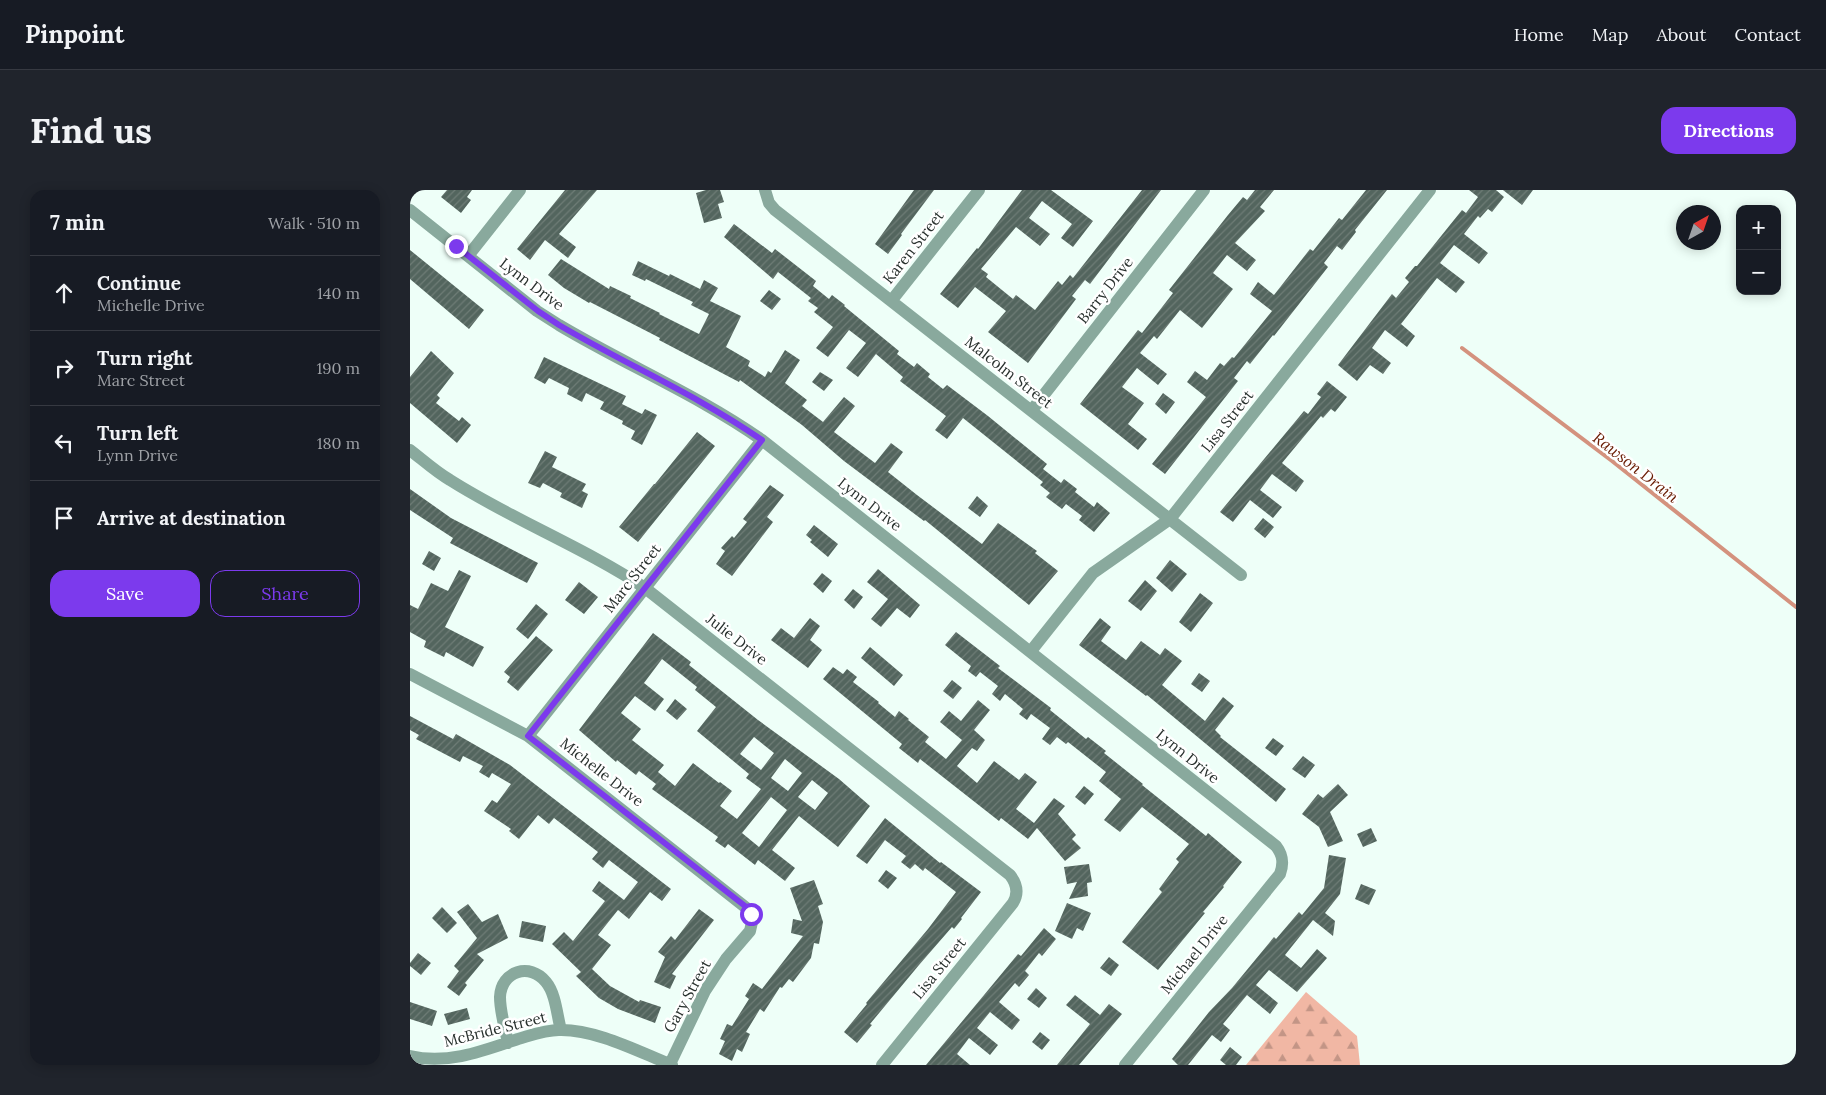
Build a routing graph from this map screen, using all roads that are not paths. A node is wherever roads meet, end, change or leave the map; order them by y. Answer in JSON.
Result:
{"nodes":[{"id":1,"x":520,"y":190,"type":"edge"},
{"id":2,"x":765,"y":190,"type":"edge"},
{"id":3,"x":979,"y":190,"type":"edge"},
{"id":4,"x":1204,"y":190,"type":"edge"},
{"id":5,"x":1430,"y":190,"type":"edge"},
{"id":6,"x":410,"y":210,"type":"edge"},
{"id":7,"x":468,"y":256,"type":"junction"},
{"id":8,"x":892,"y":300,"type":"junction"},
{"id":9,"x":1032,"y":410,"type":"junction"},
{"id":10,"x":762,"y":440,"type":"junction"},
{"id":11,"x":410,"y":450,"type":"edge"},
{"id":12,"x":1170,"y":519,"type":"junction"},
{"id":13,"x":1240,"y":575,"type":"dead end"},
{"id":14,"x":645,"y":588,"type":"junction"},
{"id":15,"x":1031,"y":651,"type":"junction"},
{"id":16,"x":410,"y":674,"type":"edge"},
{"id":17,"x":528,"y":736,"type":"junction"},
{"id":18,"x":1283,"y":861,"type":"joint"},
{"id":19,"x":1016,"y":889,"type":"joint"},
{"id":20,"x":752,"y":922,"type":"joint"},
{"id":21,"x":561,"y":1030,"type":"junction"},
{"id":22,"x":508,"y":1043,"type":"junction"},
{"id":23,"x":410,"y":1056,"type":"edge"},
{"id":24,"x":671,"y":1064,"type":"edge"},
{"id":25,"x":882,"y":1065,"type":"edge"},
{"id":26,"x":1125,"y":1065,"type":"edge"}],
"edges":[{"from":1,"to":7,"type":"street"},
{"from":2,"to":8,"type":"street","name":"Malcolm Street"},
{"from":3,"to":8,"type":"street","name":"Karen Street"},
{"from":4,"to":9,"type":"street","name":"Barry Drive"},
{"from":5,"to":12,"type":"street","name":"Lisa Street"},
{"from":6,"to":7,"type":"street","name":"Lynn Drive"},
{"from":7,"to":10,"type":"street","name":"Lynn Drive"},
{"from":8,"to":9,"type":"street","name":"Malcolm Street"},
{"from":9,"to":12,"type":"street","name":"Malcolm Street"},
{"from":10,"to":14,"type":"street","name":"Marc Street"},
{"from":10,"to":15,"type":"street","name":"Lynn Drive"},
{"from":11,"to":14,"type":"street","name":"Julie Drive"},
{"from":12,"to":13,"type":"street","name":"Malcolm Street"},
{"from":12,"to":15,"type":"street","name":"Lisa Street"},
{"from":14,"to":17,"type":"street","name":"Marc Street"},
{"from":14,"to":19,"type":"street","name":"Julie Drive"},
{"from":15,"to":18,"type":"street","name":"Lynn Drive"},
{"from":16,"to":17,"type":"street","name":"Michelle Drive"},
{"from":17,"to":20,"type":"street","name":"Michelle Drive"},
{"from":18,"to":26,"type":"street","name":"Michael Drive"},
{"from":19,"to":25,"type":"street","name":"Lisa Street"},
{"from":20,"to":24,"type":"street","name":"Gary Street"},
{"from":21,"to":22,"type":"street","name":"McBride Street"},
{"from":21,"to":22,"type":"street"},
{"from":21,"to":24,"type":"street","name":"McBride Street"},
{"from":22,"to":23,"type":"street","name":"McBride Street"}]}
